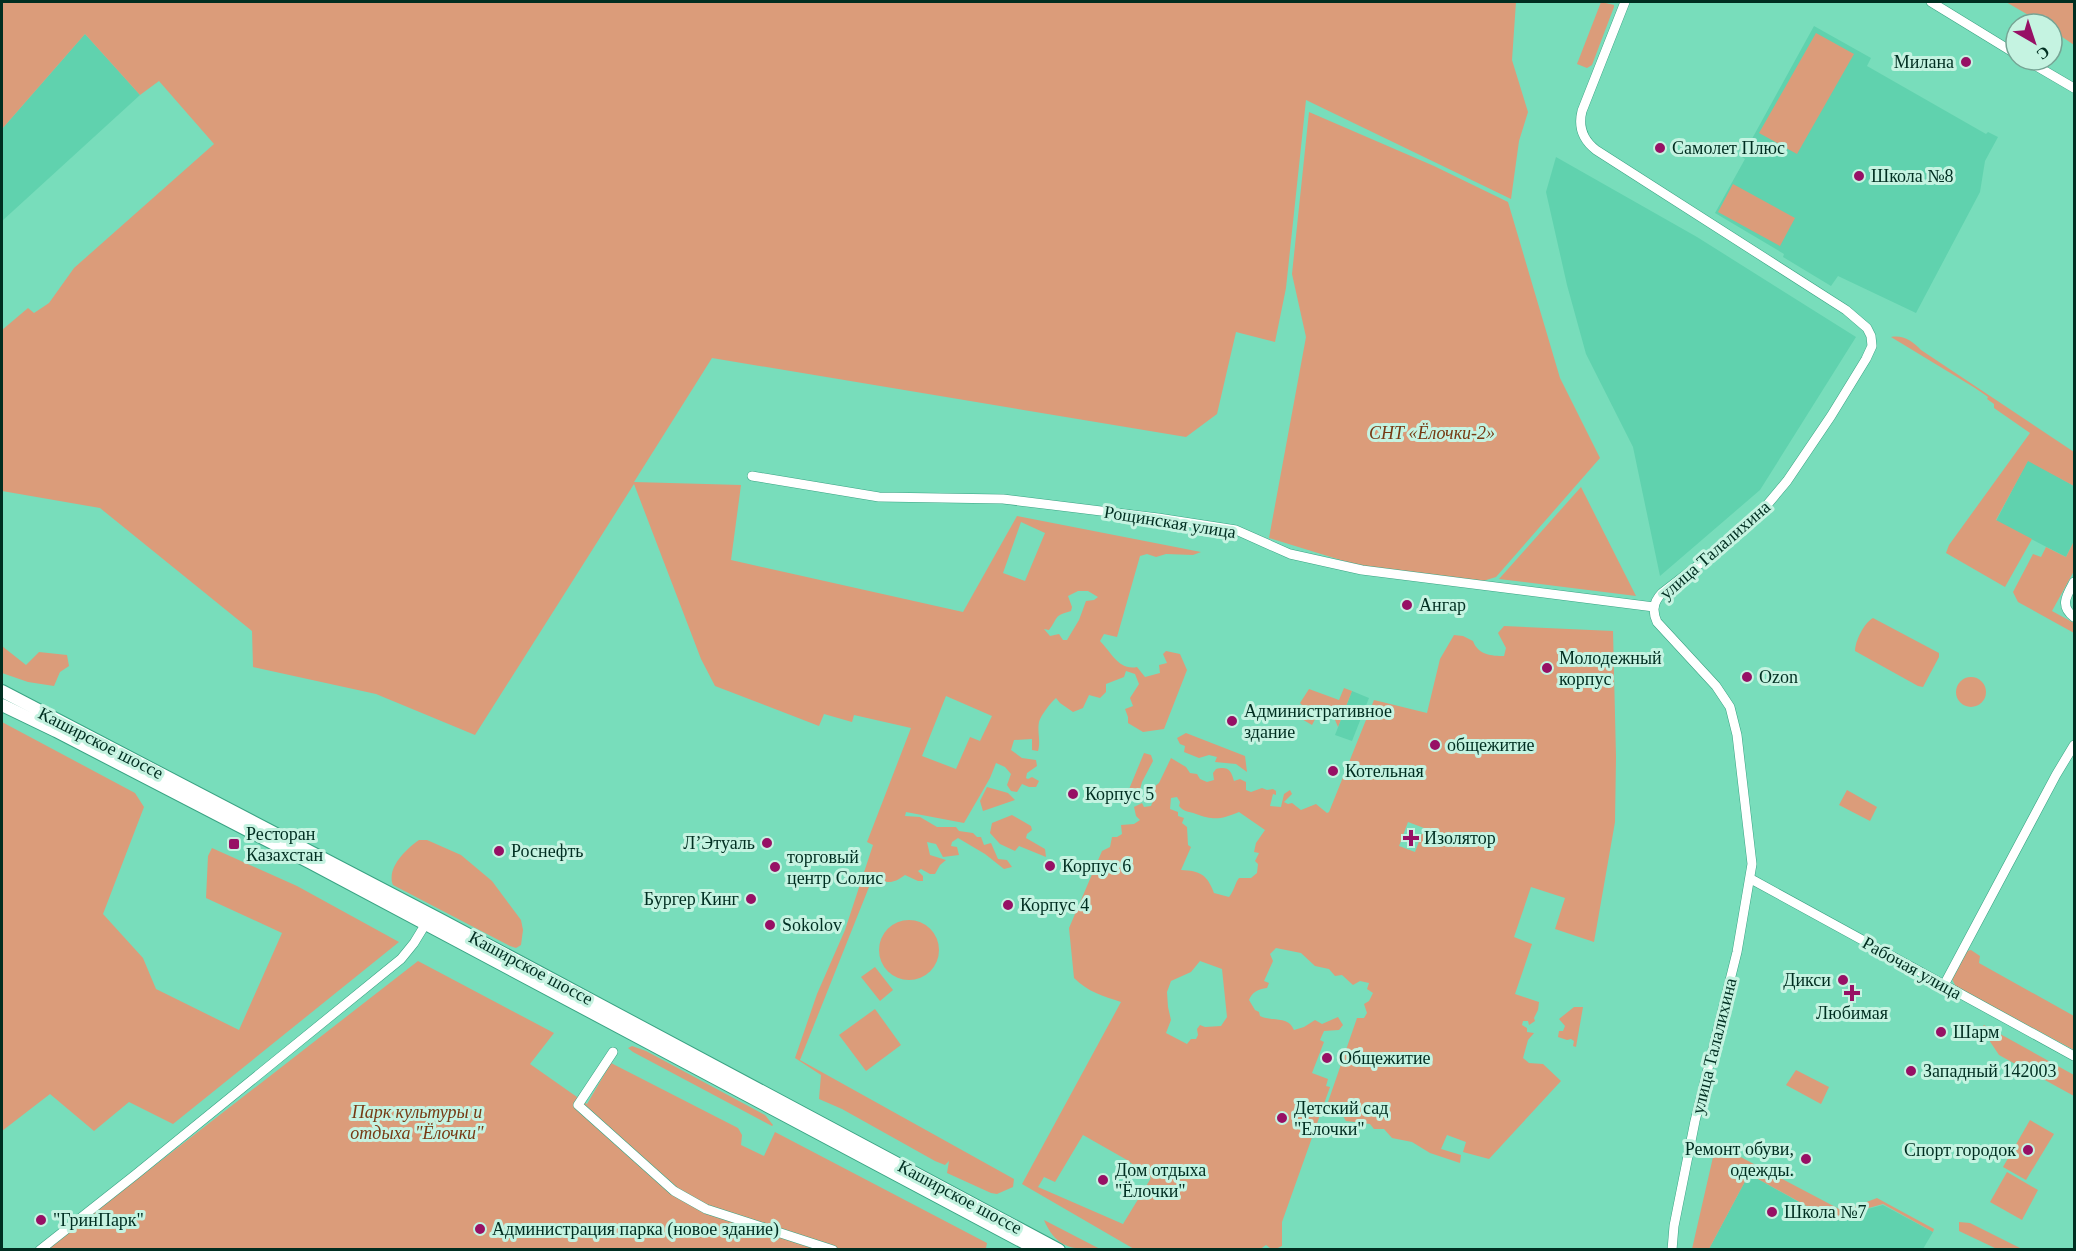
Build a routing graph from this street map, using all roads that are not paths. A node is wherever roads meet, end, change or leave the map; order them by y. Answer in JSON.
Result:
{"nodes":[{"id":1,"x":1625,"y":2,"type":"edge"},
{"id":2,"x":1931,"y":2,"type":"edge"},
{"id":3,"x":2004,"y":47,"type":"edge"},
{"id":4,"x":2047,"y":72,"type":"edge"},
{"id":5,"x":2074,"y":88,"type":"edge"},
{"id":6,"x":752,"y":476,"type":"dead end"},
{"id":7,"x":2074,"y":582,"type":"edge"},
{"id":8,"x":1654,"y":607,"type":"junction"},
{"id":9,"x":2074,"y":617,"type":"edge"},
{"id":10,"x":2,"y":691,"type":"edge"},
{"id":11,"x":2,"y":705,"type":"edge"},
{"id":12,"x":2074,"y":745,"type":"edge"},
{"id":13,"x":1751,"y":879,"type":"junction"},
{"id":14,"x":428,"y":919,"type":"junction"},
{"id":15,"x":1944,"y":985,"type":"junction"},
{"id":16,"x":613,"y":1052,"type":"dead end"},
{"id":17,"x":2074,"y":1056,"type":"edge"},
{"id":18,"x":40,"y":1250,"type":"edge"},
{"id":19,"x":833,"y":1250,"type":"edge"},
{"id":20,"x":1038,"y":1250,"type":"edge"},
{"id":21,"x":1059,"y":1250,"type":"edge"},
{"id":22,"x":1672,"y":1250,"type":"edge"}],
"edges":[{"from":1,"to":8,"type":"street","name":"улица Талалихина"},
{"from":2,"to":3,"type":"street"},
{"from":4,"to":5,"type":"street"},
{"from":6,"to":8,"type":"street","name":"Рощинская улица"},
{"from":7,"to":9,"type":"street"},
{"from":8,"to":13,"type":"street","name":"улица Талалихина"},
{"from":10,"to":14,"type":"main road","name":"Каширское шоссе"},
{"from":11,"to":14,"type":"main road","name":"Каширское шоссе"},
{"from":12,"to":15,"type":"street"},
{"from":13,"to":15,"type":"street","name":"Рабочая улица"},
{"from":13,"to":22,"type":"street","name":"улица Талалихина"},
{"from":14,"to":18,"type":"street"},
{"from":14,"to":20,"type":"main road","name":"Каширское шоссе"},
{"from":14,"to":21,"type":"main road","name":"Каширское шоссе"},
{"from":15,"to":17,"type":"street","name":"Рабочая улица"},
{"from":16,"to":19,"type":"street"}]}
